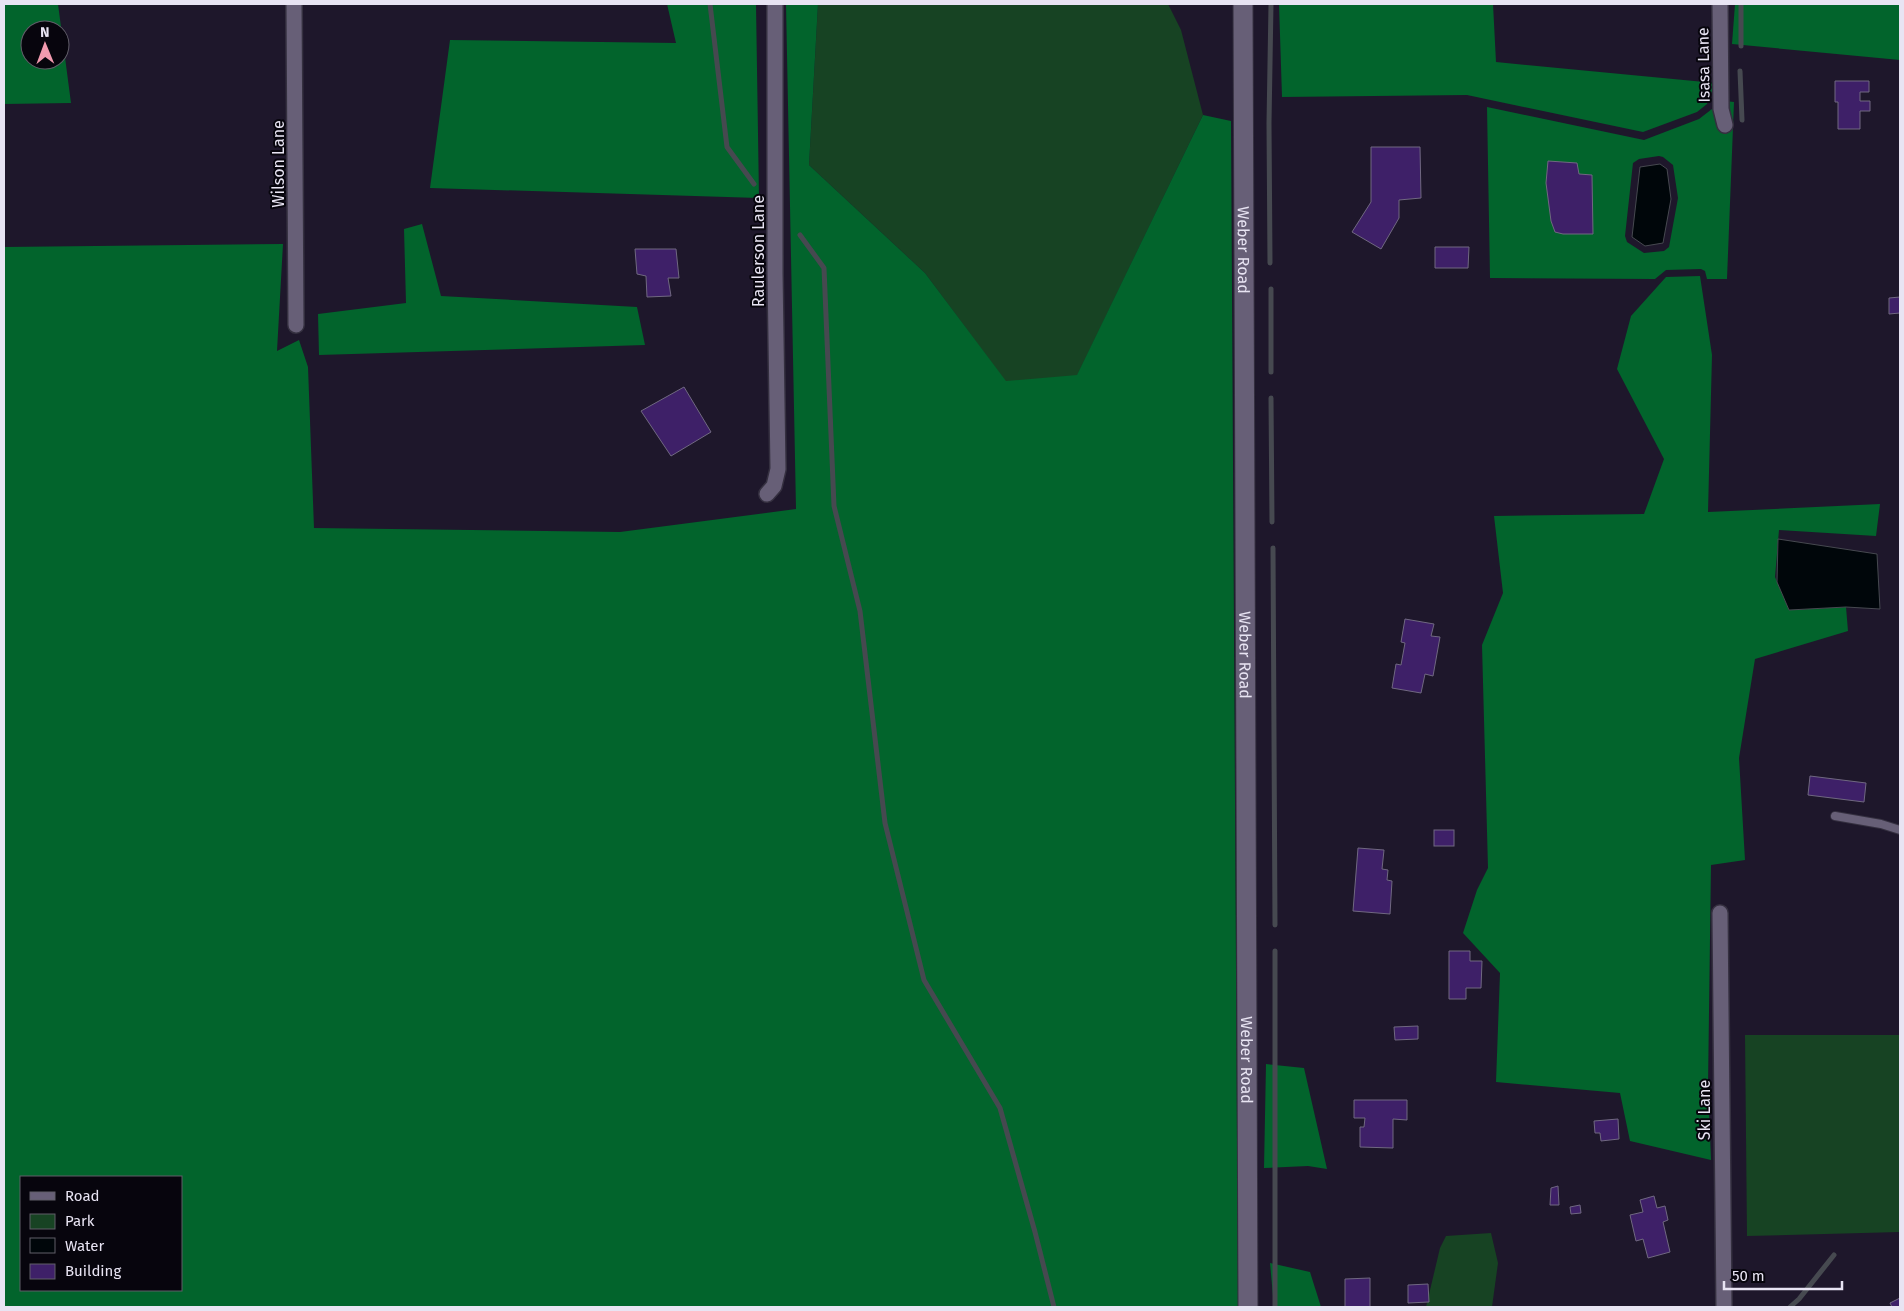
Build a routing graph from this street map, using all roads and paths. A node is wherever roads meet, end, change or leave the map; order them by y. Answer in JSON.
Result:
{"nodes":[{"id":1,"x":294,"y":4,"type":"edge"},
{"id":2,"x":775,"y":4,"type":"edge"},
{"id":3,"x":1243,"y":4,"type":"edge"},
{"id":4,"x":1720,"y":4,"type":"edge"},
{"id":5,"x":1725,"y":124,"type":"dead end"},
{"id":6,"x":296,"y":325,"type":"dead end"},
{"id":7,"x":767,"y":494,"type":"dead end"},
{"id":8,"x":1835,"y":816,"type":"dead end"},
{"id":9,"x":1900,"y":830,"type":"edge"},
{"id":10,"x":1720,"y":913,"type":"dead end"},
{"id":11,"x":1248,"y":1307,"type":"edge"},
{"id":12,"x":1724,"y":1307,"type":"edge"}],
"edges":[{"from":1,"to":6,"type":"street","name":"Wilson Lane"},
{"from":2,"to":7,"type":"street","name":"Raulerson Lane"},
{"from":3,"to":11,"type":"street","name":"Weber Road"},
{"from":4,"to":5,"type":"street","name":"Isasa Lane"},
{"from":8,"to":9,"type":"lane"},
{"from":10,"to":12,"type":"street","name":"Ski Lane"}]}
